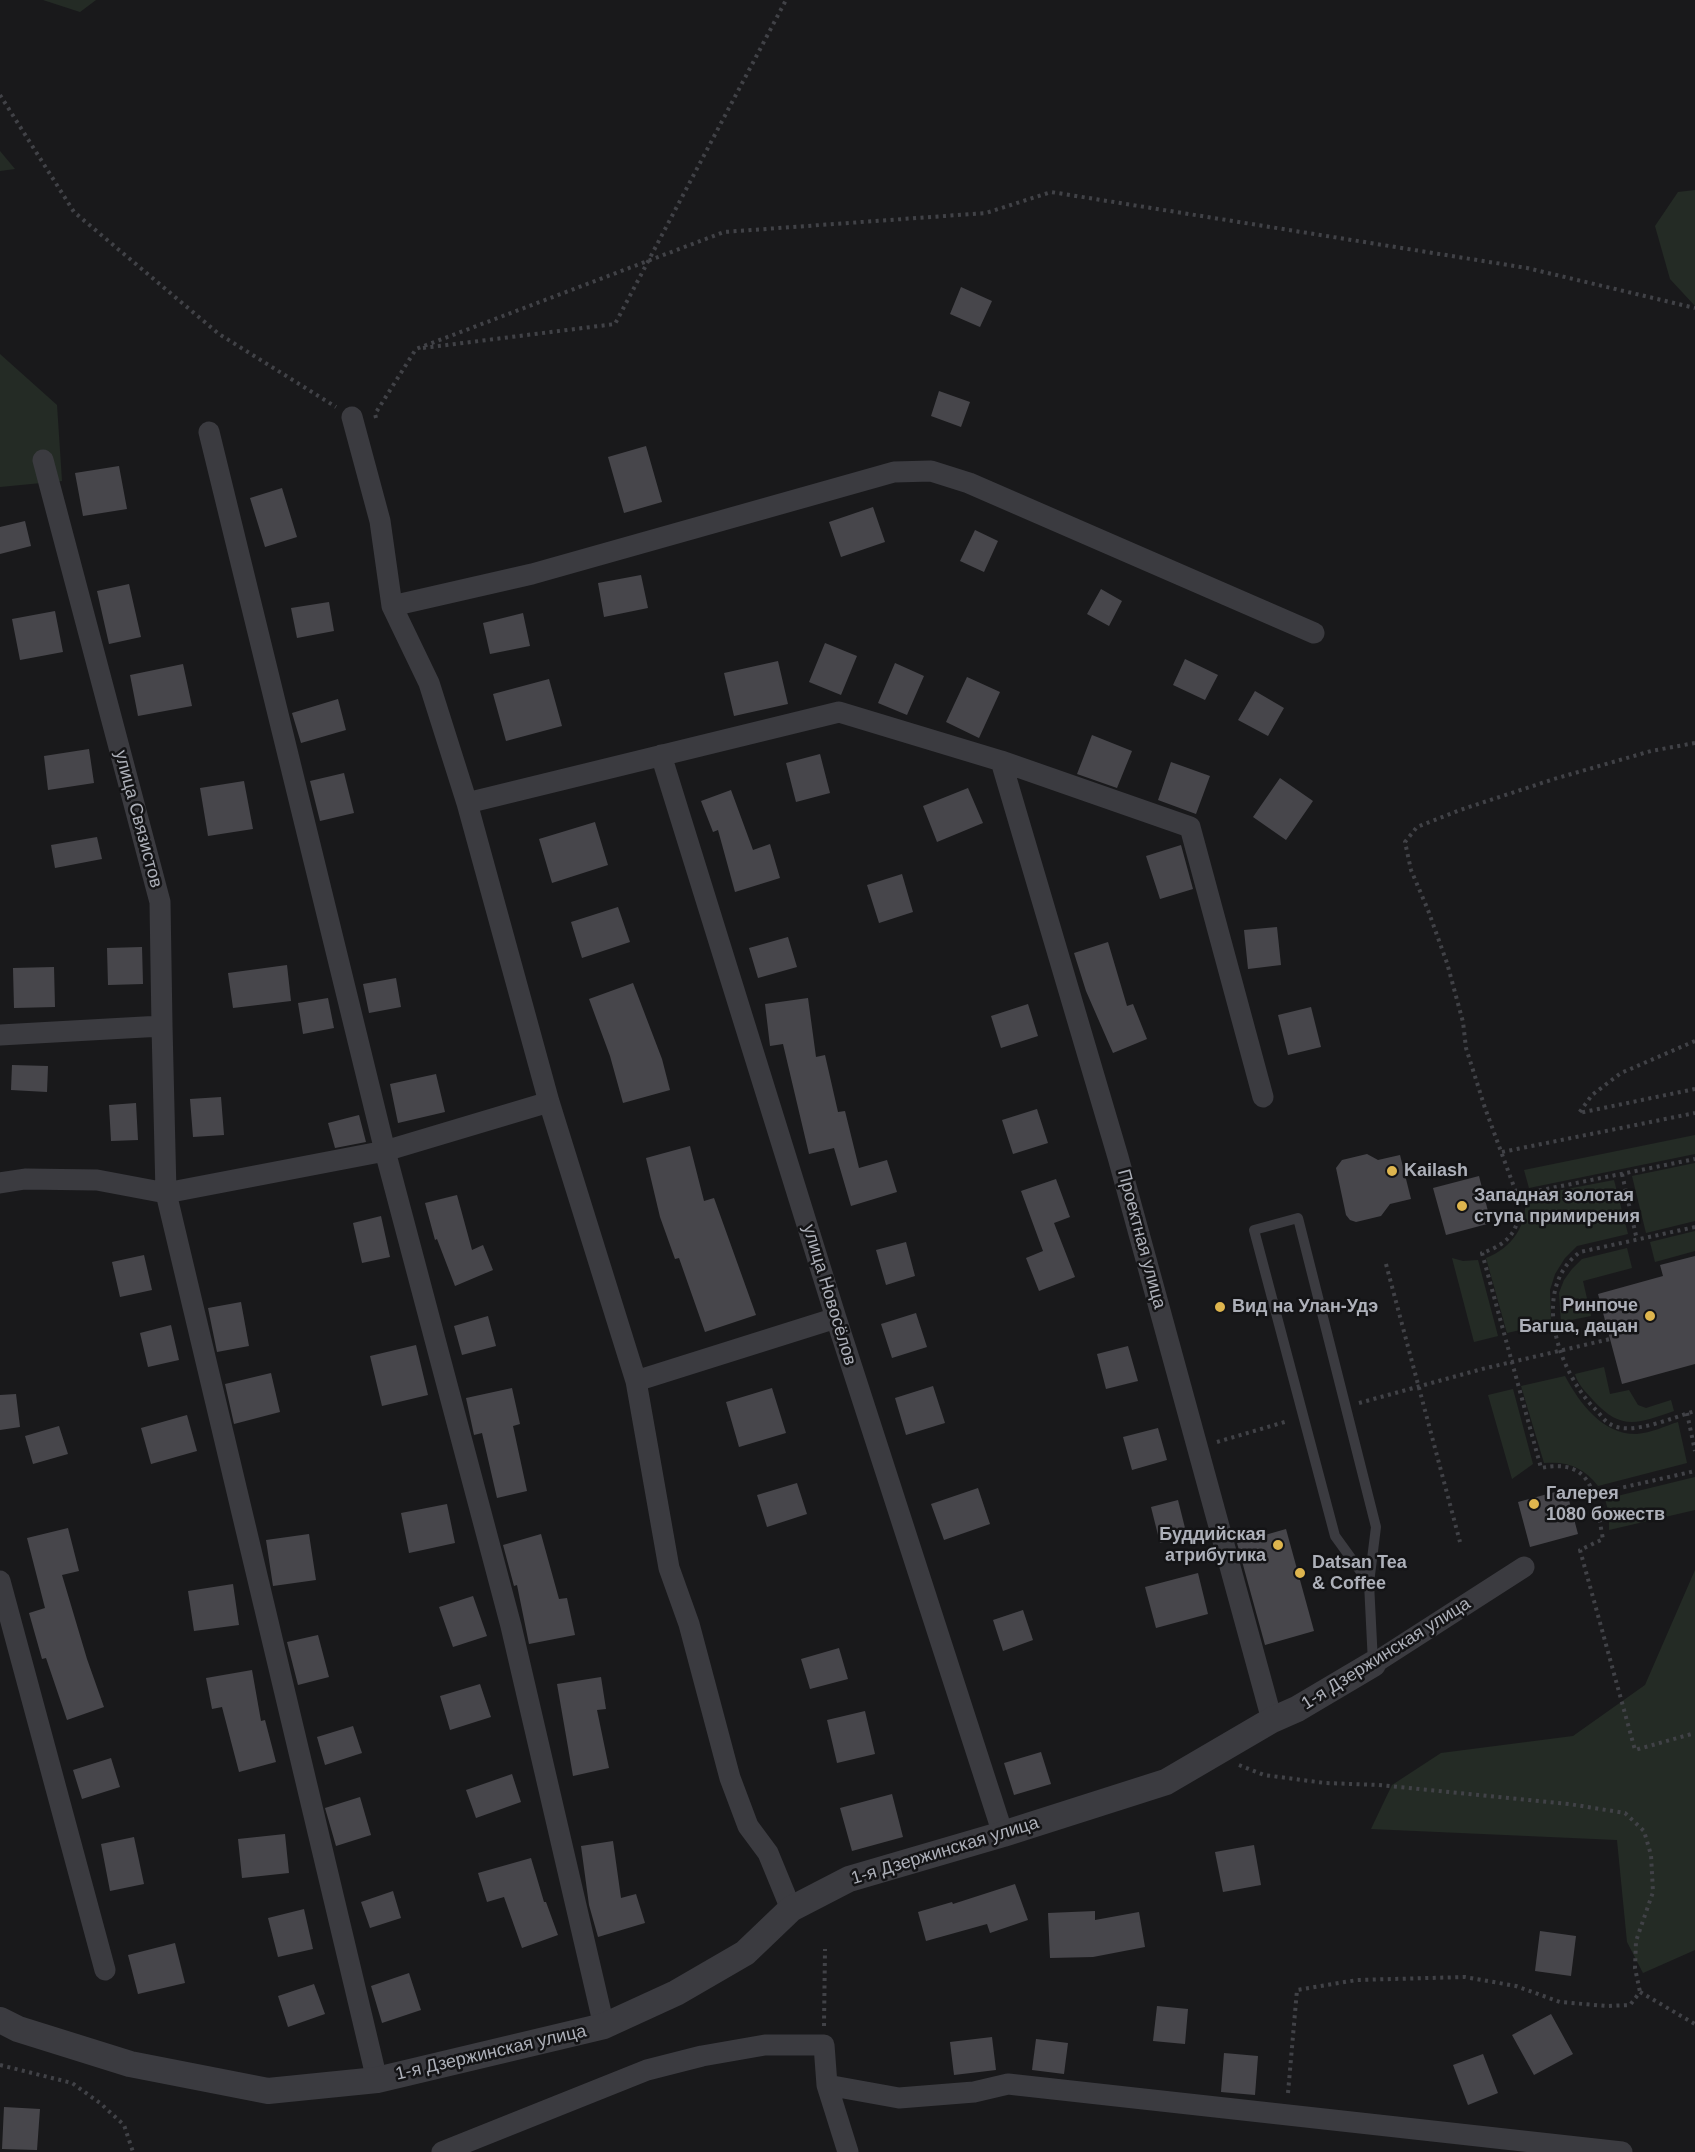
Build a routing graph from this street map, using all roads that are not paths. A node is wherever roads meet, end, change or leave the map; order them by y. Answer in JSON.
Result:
{"nodes":[{"id":1,"x":352,"y":417,"type":"road end"},
{"id":2,"x":209,"y":432,"type":"dead end"},
{"id":3,"x":43,"y":460,"type":"dead end"},
{"id":4,"x":392,"y":606,"type":"junction"},
{"id":5,"x":1314,"y":633,"type":"dead end"},
{"id":6,"x":661,"y":755,"type":"junction"},
{"id":7,"x":1001,"y":761,"type":"junction"},
{"id":8,"x":467,"y":803,"type":"junction"},
{"id":9,"x":162,"y":1026,"type":"junction"},
{"id":10,"x":0,"y":1035,"type":"edge"},
{"id":11,"x":1263,"y":1097,"type":"dead end"},
{"id":12,"x":549,"y":1102,"type":"junction"},
{"id":13,"x":385,"y":1151,"type":"junction"},
{"id":14,"x":0,"y":1183,"type":"edge"},
{"id":15,"x":166,"y":1193,"type":"junction"},
{"id":16,"x":836,"y":1318,"type":"junction"},
{"id":17,"x":636,"y":1381,"type":"junction"},
{"id":18,"x":1524,"y":1567,"type":"dead end"},
{"id":19,"x":0,"y":1581,"type":"edge"},
{"id":20,"x":1369,"y":1583,"type":"junction"},
{"id":21,"x":1373,"y":1664,"type":"junction"},
{"id":22,"x":1272,"y":1720,"type":"junction"},
{"id":23,"x":1003,"y":1834,"type":"junction"},
{"id":24,"x":791,"y":1909,"type":"junction"},
{"id":25,"x":105,"y":1970,"type":"dead end"},
{"id":26,"x":0,"y":2020,"type":"edge"},
{"id":27,"x":604,"y":2026,"type":"junction"},
{"id":28,"x":377,"y":2080,"type":"junction"},
{"id":29,"x":827,"y":2085,"type":"junction"},
{"id":30,"x":442,"y":2152,"type":"edge"},
{"id":31,"x":848,"y":2152,"type":"edge"},
{"id":32,"x":1622,"y":2152,"type":"edge"}],
"edges":[{"from":1,"to":4,"type":"street"},
{"from":2,"to":13,"type":"street"},
{"from":3,"to":9,"type":"street","name":"улица Связистов"},
{"from":4,"to":5,"type":"street"},
{"from":4,"to":8,"type":"street"},
{"from":6,"to":7,"type":"street"},
{"from":6,"to":8,"type":"street"},
{"from":6,"to":16,"type":"street","name":"улица Новосёлов"},
{"from":7,"to":11,"type":"street"},
{"from":7,"to":22,"type":"street","name":"Проектная улица"},
{"from":8,"to":12,"type":"street"},
{"from":9,"to":10,"type":"street"},
{"from":9,"to":15,"type":"street","name":"улица Связистов"},
{"from":12,"to":13,"type":"street"},
{"from":12,"to":17,"type":"street"},
{"from":13,"to":15,"type":"street"},
{"from":13,"to":27,"type":"street"},
{"from":14,"to":15,"type":"street"},
{"from":15,"to":28,"type":"street","name":"улица Связистов"},
{"from":16,"to":17,"type":"street"},
{"from":16,"to":23,"type":"street","name":"улица Новосёлов"},
{"from":17,"to":24,"type":"street"},
{"from":18,"to":21,"type":"street","name":"1-я Дзержинская улица"},
{"from":19,"to":25,"type":"street"},
{"from":20,"to":20,"type":"lane"},
{"from":20,"to":21,"type":"lane"},
{"from":21,"to":22,"type":"street","name":"1-я Дзержинская улица"},
{"from":22,"to":23,"type":"street","name":"1-я Дзержинская улица"},
{"from":23,"to":24,"type":"street","name":"1-я Дзержинская улица"},
{"from":24,"to":27,"type":"street","name":"1-я Дзержинская улица"},
{"from":26,"to":28,"type":"street","name":"1-я Дзержинская улица"},
{"from":27,"to":28,"type":"street","name":"1-я Дзержинская улица"},
{"from":29,"to":30,"type":"street"},
{"from":29,"to":31,"type":"street"},
{"from":29,"to":32,"type":"street"}]}
